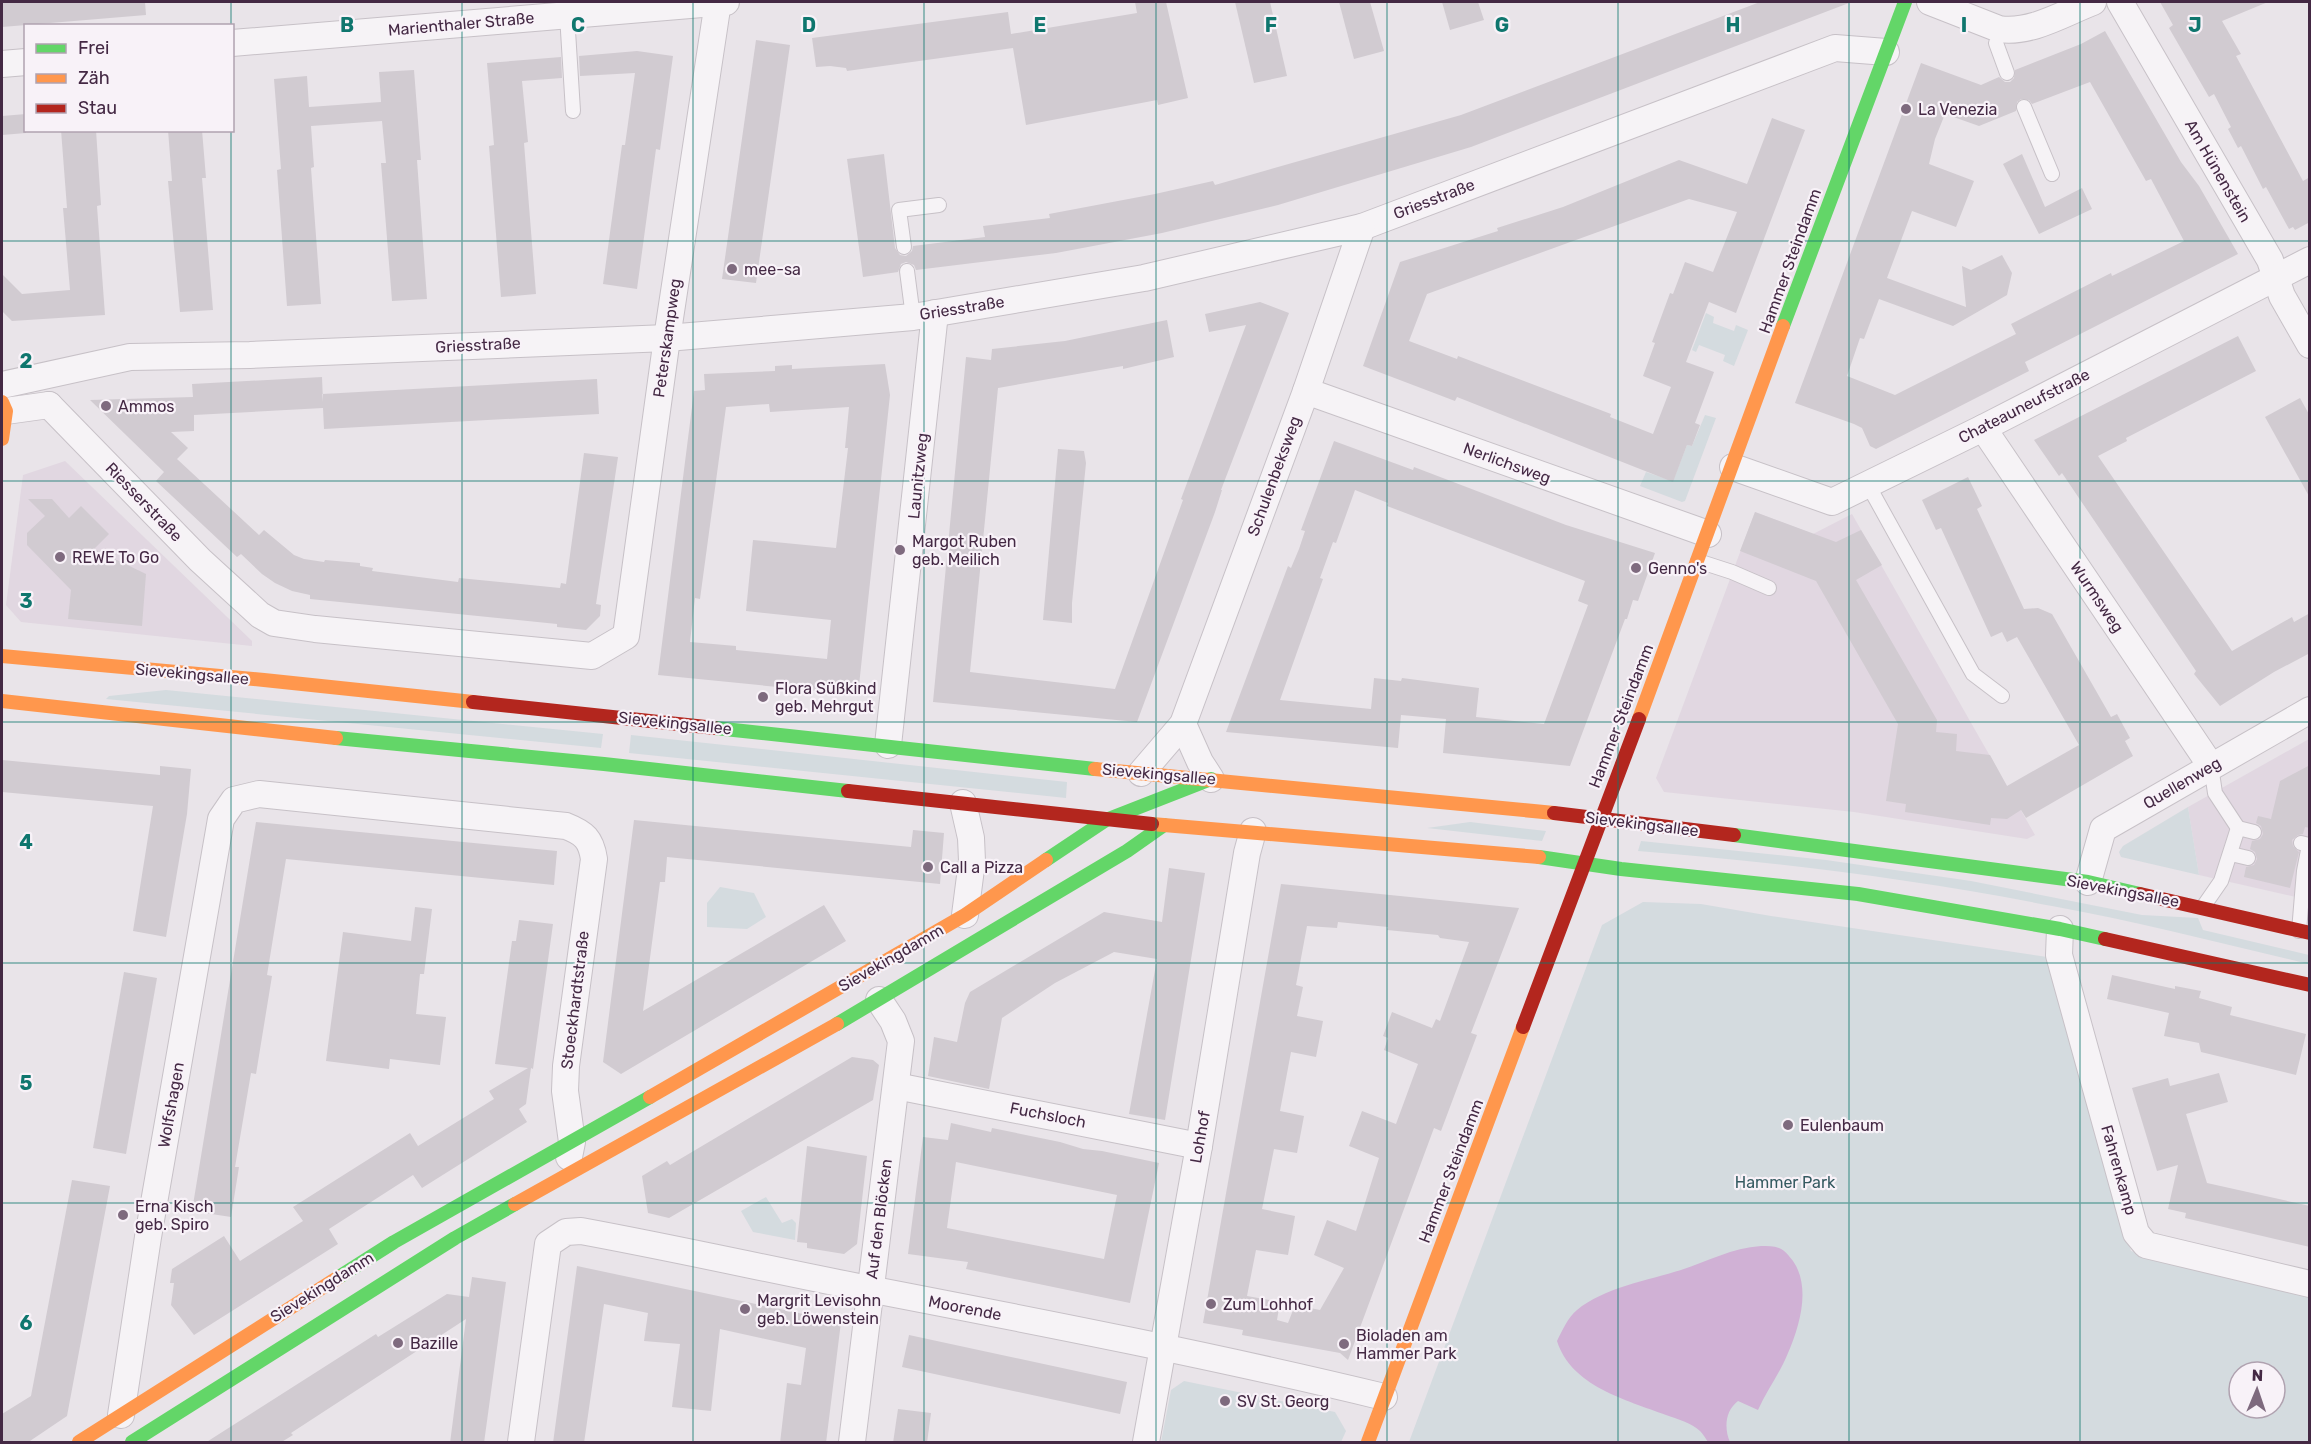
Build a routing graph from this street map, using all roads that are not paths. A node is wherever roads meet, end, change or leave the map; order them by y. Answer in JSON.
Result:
{"nodes":[{"id":1,"x":721,"y":2,"type":"edge"},
{"id":2,"x":1905,"y":2,"type":"edge"},
{"id":3,"x":1930,"y":2,"type":"edge"},
{"id":4,"x":2093,"y":2,"type":"edge"},
{"id":5,"x":2120,"y":2,"type":"edge"},
{"id":6,"x":567,"y":15,"type":"junction"},
{"id":7,"x":234,"y":43,"type":"edge"},
{"id":8,"x":1996,"y":43,"type":"dead end"},
{"id":9,"x":1886,"y":52,"type":"junction"},
{"id":10,"x":24,"y":62,"type":"edge"},
{"id":11,"x":2,"y":64,"type":"edge"},
{"id":12,"x":2007,"y":73,"type":"dead end"},
{"id":13,"x":2024,"y":107,"type":"dead end"},
{"id":14,"x":573,"y":111,"type":"dead end"},
{"id":15,"x":2052,"y":174,"type":"dead end"},
{"id":16,"x":939,"y":205,"type":"dead end"},
{"id":17,"x":1362,"y":227,"type":"junction"},
{"id":18,"x":904,"y":247,"type":"dead end"},
{"id":19,"x":2310,"y":260,"type":"edge"},
{"id":20,"x":907,"y":271,"type":"dead end"},
{"id":21,"x":2277,"y":277,"type":"junction"},
{"id":22,"x":924,"y":315,"type":"junction"},
{"id":23,"x":667,"y":338,"type":"junction"},
{"id":24,"x":2310,"y":345,"type":"edge"},
{"id":25,"x":52,"y":374,"type":"junction"},
{"id":26,"x":2,"y":385,"type":"edge"},
{"id":27,"x":1306,"y":392,"type":"junction"},
{"id":28,"x":49,"y":405,"type":"junction"},
{"id":29,"x":4,"y":407,"type":"edge"},
{"id":30,"x":1983,"y":428,"type":"junction"},
{"id":31,"x":2,"y":439,"type":"edge"},
{"id":32,"x":1733,"y":467,"type":"junction"},
{"id":33,"x":1868,"y":483,"type":"junction"},
{"id":34,"x":1708,"y":534,"type":"junction"},
{"id":35,"x":1697,"y":561,"type":"junction"},
{"id":36,"x":1769,"y":588,"type":"dead end"},
{"id":37,"x":274,"y":623,"type":"joint"},
{"id":38,"x":2,"y":656,"type":"edge"},
{"id":39,"x":2002,"y":696,"type":"dead end"},
{"id":40,"x":2,"y":701,"type":"edge"},
{"id":41,"x":2310,"y":710,"type":"edge"},
{"id":42,"x":1183,"y":724,"type":"junction"},
{"id":43,"x":888,"y":746,"type":"junction"},
{"id":44,"x":2211,"y":766,"type":"junction"},
{"id":45,"x":1141,"y":773,"type":"junction"},
{"id":46,"x":1211,"y":779,"type":"junction"},
{"id":47,"x":234,"y":800,"type":"joint"},
{"id":48,"x":963,"y":803,"type":"junction"},
{"id":49,"x":1600,"y":819,"type":"junction"},
{"id":50,"x":1106,"y":820,"type":"junction"},
{"id":51,"x":1164,"y":825,"type":"junction"},
{"id":52,"x":2238,"y":828,"type":"junction"},
{"id":53,"x":1253,"y":831,"type":"junction"},
{"id":54,"x":2254,"y":832,"type":"dead end"},
{"id":55,"x":2301,"y":843,"type":"dead end"},
{"id":56,"x":2231,"y":854,"type":"junction"},
{"id":57,"x":2248,"y":858,"type":"dead end"},
{"id":58,"x":1583,"y":864,"type":"junction"},
{"id":59,"x":2088,"y":882,"type":"junction"},
{"id":60,"x":2203,"y":907,"type":"junction"},
{"id":61,"x":965,"y":915,"type":"junction"},
{"id":62,"x":2060,"y":929,"type":"junction"},
{"id":63,"x":2304,"y":932,"type":"edge"},
{"id":64,"x":2310,"y":985,"type":"edge"},
{"id":65,"x":879,"y":1000,"type":"junction"},
{"id":66,"x":896,"y":1086,"type":"junction"},
{"id":67,"x":572,"y":1142,"type":"junction"},
{"id":68,"x":1199,"y":1146,"type":"junction"},
{"id":69,"x":566,"y":1177,"type":"junction"},
{"id":70,"x":2310,"y":1284,"type":"edge"},
{"id":71,"x":871,"y":1289,"type":"junction"},
{"id":72,"x":1163,"y":1346,"type":"junction"},
{"id":73,"x":1384,"y":1397,"type":"junction"},
{"id":74,"x":121,"y":1415,"type":"junction"},
{"id":75,"x":79,"y":1443,"type":"edge"},
{"id":76,"x":132,"y":1443,"type":"edge"},
{"id":77,"x":521,"y":1443,"type":"edge"},
{"id":78,"x":852,"y":1443,"type":"edge"},
{"id":79,"x":1146,"y":1443,"type":"edge"},
{"id":80,"x":1368,"y":1443,"type":"edge"}],
"edges":[{"from":1,"to":6,"type":"street","name":"Marienthaler Straße"},
{"from":1,"to":23,"type":"street","name":"Peterskampweg"},
{"from":2,"to":9,"type":"main road","name":"Hammer Steindamm"},
{"from":3,"to":4,"type":"street"},
{"from":5,"to":21,"type":"street","name":"Am Hünenstein"},
{"from":6,"to":7,"type":"street","name":"Marienthaler Straße"},
{"from":6,"to":14,"type":"lane"},
{"from":8,"to":12,"type":"lane"},
{"from":9,"to":17,"type":"street","name":"Griesstraße"},
{"from":9,"to":32,"type":"main road","name":"Hammer Steindamm"},
{"from":10,"to":11,"type":"street"},
{"from":13,"to":15,"type":"lane"},
{"from":16,"to":18,"type":"lane"},
{"from":17,"to":22,"type":"street","name":"Griesstraße"},
{"from":17,"to":27,"type":"street","name":"Schulenbeksweg"},
{"from":19,"to":21,"type":"street","name":"Chateauneufstraße"},
{"from":20,"to":22,"type":"lane"},
{"from":21,"to":24,"type":"street","name":"Am Hünenstein"},
{"from":21,"to":30,"type":"street","name":"Chateauneufstraße"},
{"from":22,"to":23,"type":"street","name":"Griesstraße"},
{"from":22,"to":43,"type":"street","name":"Launitzweg"},
{"from":23,"to":25,"type":"street","name":"Griesstraße"},
{"from":23,"to":37,"type":"street","name":"Peterskampweg"},
{"from":25,"to":26,"type":"street","name":"Griesstraße"},
{"from":25,"to":28,"type":"street"},
{"from":27,"to":34,"type":"street","name":"Nerlichsweg"},
{"from":27,"to":42,"type":"street","name":"Schulenbeksweg"},
{"from":28,"to":29,"type":"street"},
{"from":28,"to":37,"type":"street","name":"Riesserstraße"},
{"from":29,"to":31,"type":"main road"},
{"from":30,"to":33,"type":"street","name":"Chateauneufstraße"},
{"from":30,"to":44,"type":"street","name":"Wurmsweg"},
{"from":32,"to":33,"type":"street","name":"Chateauneufstraße"},
{"from":32,"to":34,"type":"main road","name":"Hammer Steindamm"},
{"from":33,"to":39,"type":"lane"},
{"from":34,"to":35,"type":"main road","name":"Hammer Steindamm"},
{"from":35,"to":36,"type":"lane"},
{"from":35,"to":49,"type":"main road","name":"Hammer Steindamm"},
{"from":38,"to":43,"type":"main road","name":"Sievekingsallee"},
{"from":40,"to":48,"type":"main road"},
{"from":41,"to":44,"type":"street","name":"Quellenweg"},
{"from":42,"to":45,"type":"street","name":"Schulenbeksweg"},
{"from":42,"to":46,"type":"street"},
{"from":43,"to":45,"type":"main road","name":"Sievekingsallee"},
{"from":44,"to":52,"type":"lane"},
{"from":44,"to":59,"type":"street","name":"Quellenweg"},
{"from":45,"to":46,"type":"main road","name":"Sievekingsallee"},
{"from":46,"to":49,"type":"main road","name":"Sievekingsallee"},
{"from":46,"to":50,"type":"main road","name":"Sievekingdamm"},
{"from":47,"to":67,"type":"street","name":"Stoeckhardtstraße"},
{"from":47,"to":74,"type":"street","name":"Wolfshagen"},
{"from":48,"to":50,"type":"main road"},
{"from":48,"to":61,"type":"street"},
{"from":49,"to":58,"type":"main road","name":"Hammer Steindamm"},
{"from":49,"to":59,"type":"main road","name":"Sievekingsallee"},
{"from":50,"to":51,"type":"main road"},
{"from":50,"to":61,"type":"main road","name":"Sievekingdamm"},
{"from":51,"to":53,"type":"main road"},
{"from":51,"to":65,"type":"main road","name":"Sievekingdamm"},
{"from":52,"to":54,"type":"lane"},
{"from":52,"to":56,"type":"lane"},
{"from":53,"to":58,"type":"main road"},
{"from":53,"to":68,"type":"street","name":"Lohhof"},
{"from":55,"to":63,"type":"lane"},
{"from":56,"to":57,"type":"lane"},
{"from":56,"to":60,"type":"lane"},
{"from":58,"to":62,"type":"main road"},
{"from":58,"to":73,"type":"main road","name":"Hammer Steindamm"},
{"from":59,"to":60,"type":"main road","name":"Sievekingsallee"},
{"from":60,"to":63,"type":"main road","name":"Sievekingsallee"},
{"from":61,"to":67,"type":"main road","name":"Sievekingdamm"},
{"from":62,"to":64,"type":"main road"},
{"from":62,"to":70,"type":"street","name":"Fahrenkamp"},
{"from":65,"to":66,"type":"street","name":"Auf den Blöcken"},
{"from":65,"to":69,"type":"main road","name":"Sievekingdamm"},
{"from":66,"to":68,"type":"street","name":"Fuchsloch"},
{"from":66,"to":71,"type":"street","name":"Auf den Blöcken"},
{"from":67,"to":69,"type":"street"},
{"from":67,"to":74,"type":"main road","name":"Sievekingdamm"},
{"from":68,"to":72,"type":"street","name":"Lohhof"},
{"from":69,"to":76,"type":"main road","name":"Sievekingdamm"},
{"from":71,"to":72,"type":"street","name":"Moorende"},
{"from":71,"to":77,"type":"street","name":"Moorende"},
{"from":71,"to":78,"type":"street","name":"Auf den Blöcken"},
{"from":72,"to":73,"type":"street","name":"Moorende"},
{"from":72,"to":79,"type":"street","name":"Lohhof"},
{"from":73,"to":80,"type":"main road","name":"Hammer Steindamm"},
{"from":74,"to":75,"type":"main road","name":"Sievekingdamm"}]}
